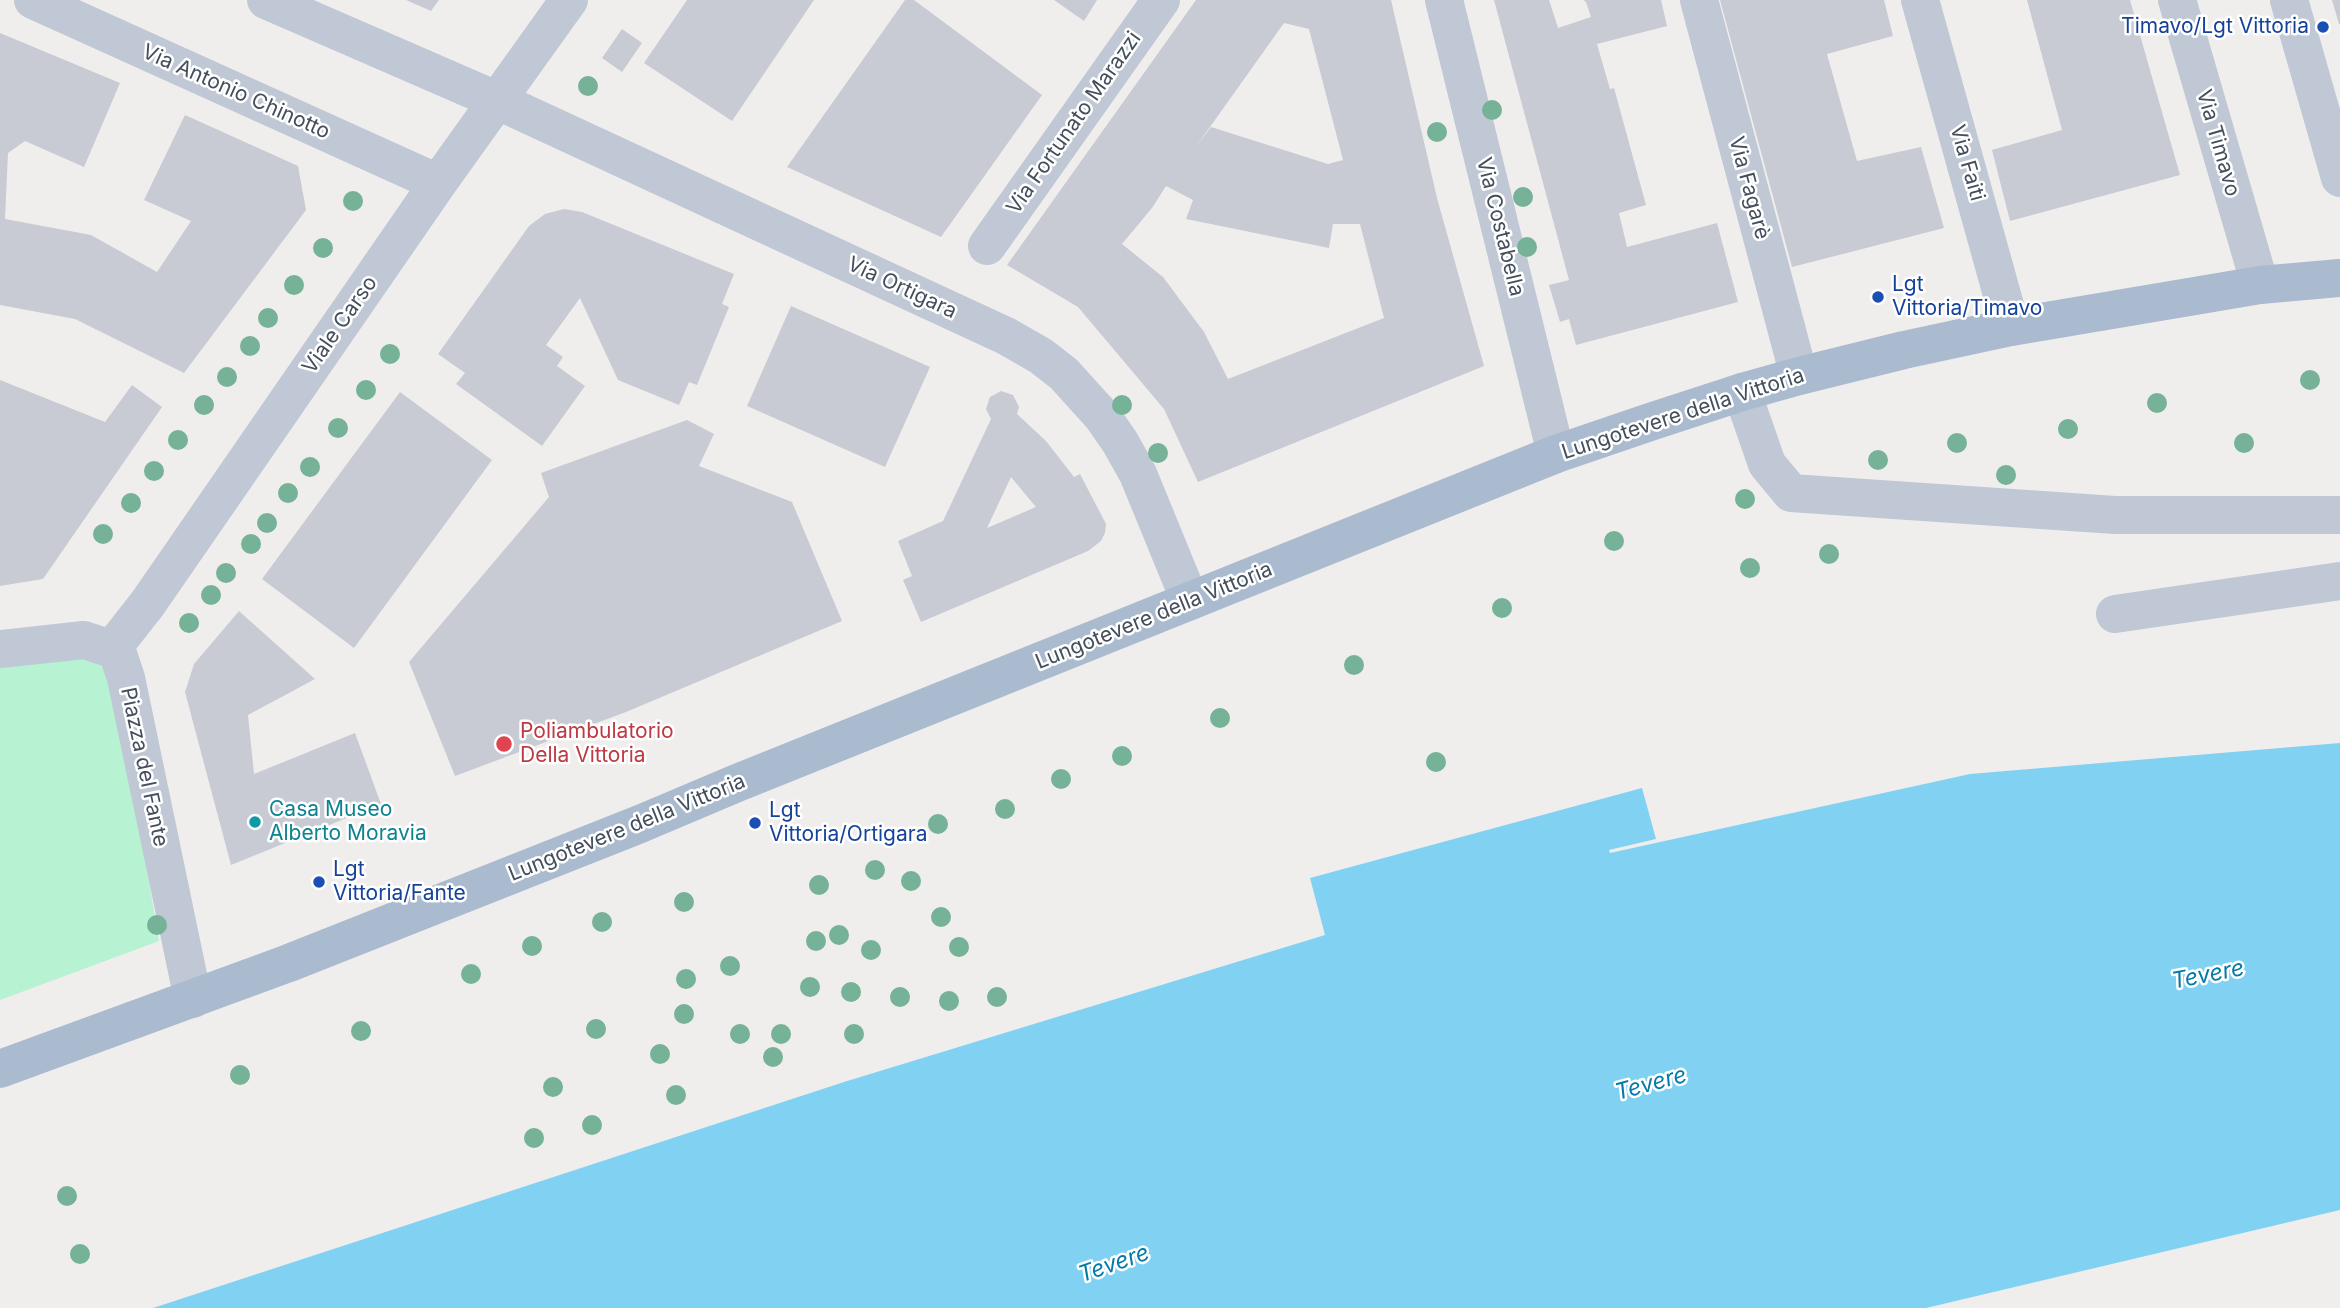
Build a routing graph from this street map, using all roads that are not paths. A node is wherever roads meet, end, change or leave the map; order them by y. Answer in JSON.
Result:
{"nodes":[{"id":1,"x":33,"y":0,"type":"edge"},
{"id":2,"x":266,"y":0,"type":"edge"},
{"id":3,"x":569,"y":0,"type":"edge"},
{"id":4,"x":1161,"y":0,"type":"edge"},
{"id":5,"x":1444,"y":0,"type":"edge"},
{"id":6,"x":1699,"y":0,"type":"edge"},
{"id":7,"x":1920,"y":0,"type":"edge"},
{"id":8,"x":2177,"y":0,"type":"edge"},
{"id":9,"x":2289,"y":0,"type":"edge"},
{"id":10,"x":496,"y":100,"type":"junction"},
{"id":11,"x":2340,"y":178,"type":"edge"},
{"id":12,"x":438,"y":183,"type":"junction"},
{"id":13,"x":987,"y":246,"type":"dead end"},
{"id":14,"x":2340,"y":278,"type":"edge"},
{"id":15,"x":2260,"y":285,"type":"junction"},
{"id":16,"x":2011,"y":327,"type":"junction"},
{"id":17,"x":1799,"y":376,"type":"junction"},
{"id":18,"x":1742,"y":392,"type":"junction"},
{"id":19,"x":1556,"y":454,"type":"junction"},
{"id":20,"x":2340,"y":515,"type":"edge"},
{"id":21,"x":2340,"y":581,"type":"edge"},
{"id":22,"x":1191,"y":601,"type":"junction"},
{"id":23,"x":2115,"y":614,"type":"dead end"},
{"id":24,"x":0,"y":649,"type":"edge"},
{"id":25,"x":112,"y":649,"type":"junction"},
{"id":26,"x":192,"y":999,"type":"junction"},
{"id":27,"x":0,"y":1069,"type":"edge"}],
"edges":[{"from":1,"to":12,"type":"street","name":"Via Antonio Chinotto"},
{"from":2,"to":10,"type":"street"},
{"from":3,"to":10,"type":"street","name":"Viale Carso"},
{"from":4,"to":13,"type":"street","name":"Via Fortunato Marazzi"},
{"from":5,"to":19,"type":"street","name":"Via Costabella"},
{"from":6,"to":17,"type":"street","name":"Via Fagarè"},
{"from":7,"to":16,"type":"street","name":"Via Faiti"},
{"from":8,"to":15,"type":"street","name":"Via Timavo"},
{"from":9,"to":11,"type":"street"},
{"from":10,"to":12,"type":"street","name":"Viale Carso"},
{"from":10,"to":22,"type":"street","name":"Via Ortigara"},
{"from":12,"to":25,"type":"street","name":"Viale Carso"},
{"from":14,"to":15,"type":"main road","name":"Lungotevere della Vittoria"},
{"from":15,"to":16,"type":"main road","name":"Lungotevere della Vittoria"},
{"from":16,"to":17,"type":"main road","name":"Lungotevere della Vittoria"},
{"from":17,"to":18,"type":"main road","name":"Lungotevere della Vittoria"},
{"from":18,"to":19,"type":"main road","name":"Lungotevere della Vittoria"},
{"from":18,"to":20,"type":"street"},
{"from":19,"to":22,"type":"main road","name":"Lungotevere della Vittoria"},
{"from":21,"to":23,"type":"street"},
{"from":22,"to":26,"type":"main road","name":"Lungotevere della Vittoria"},
{"from":24,"to":25,"type":"street"},
{"from":25,"to":26,"type":"street","name":"Piazza del Fante"},
{"from":26,"to":27,"type":"main road","name":"Lungotevere della Vittoria"}]}
